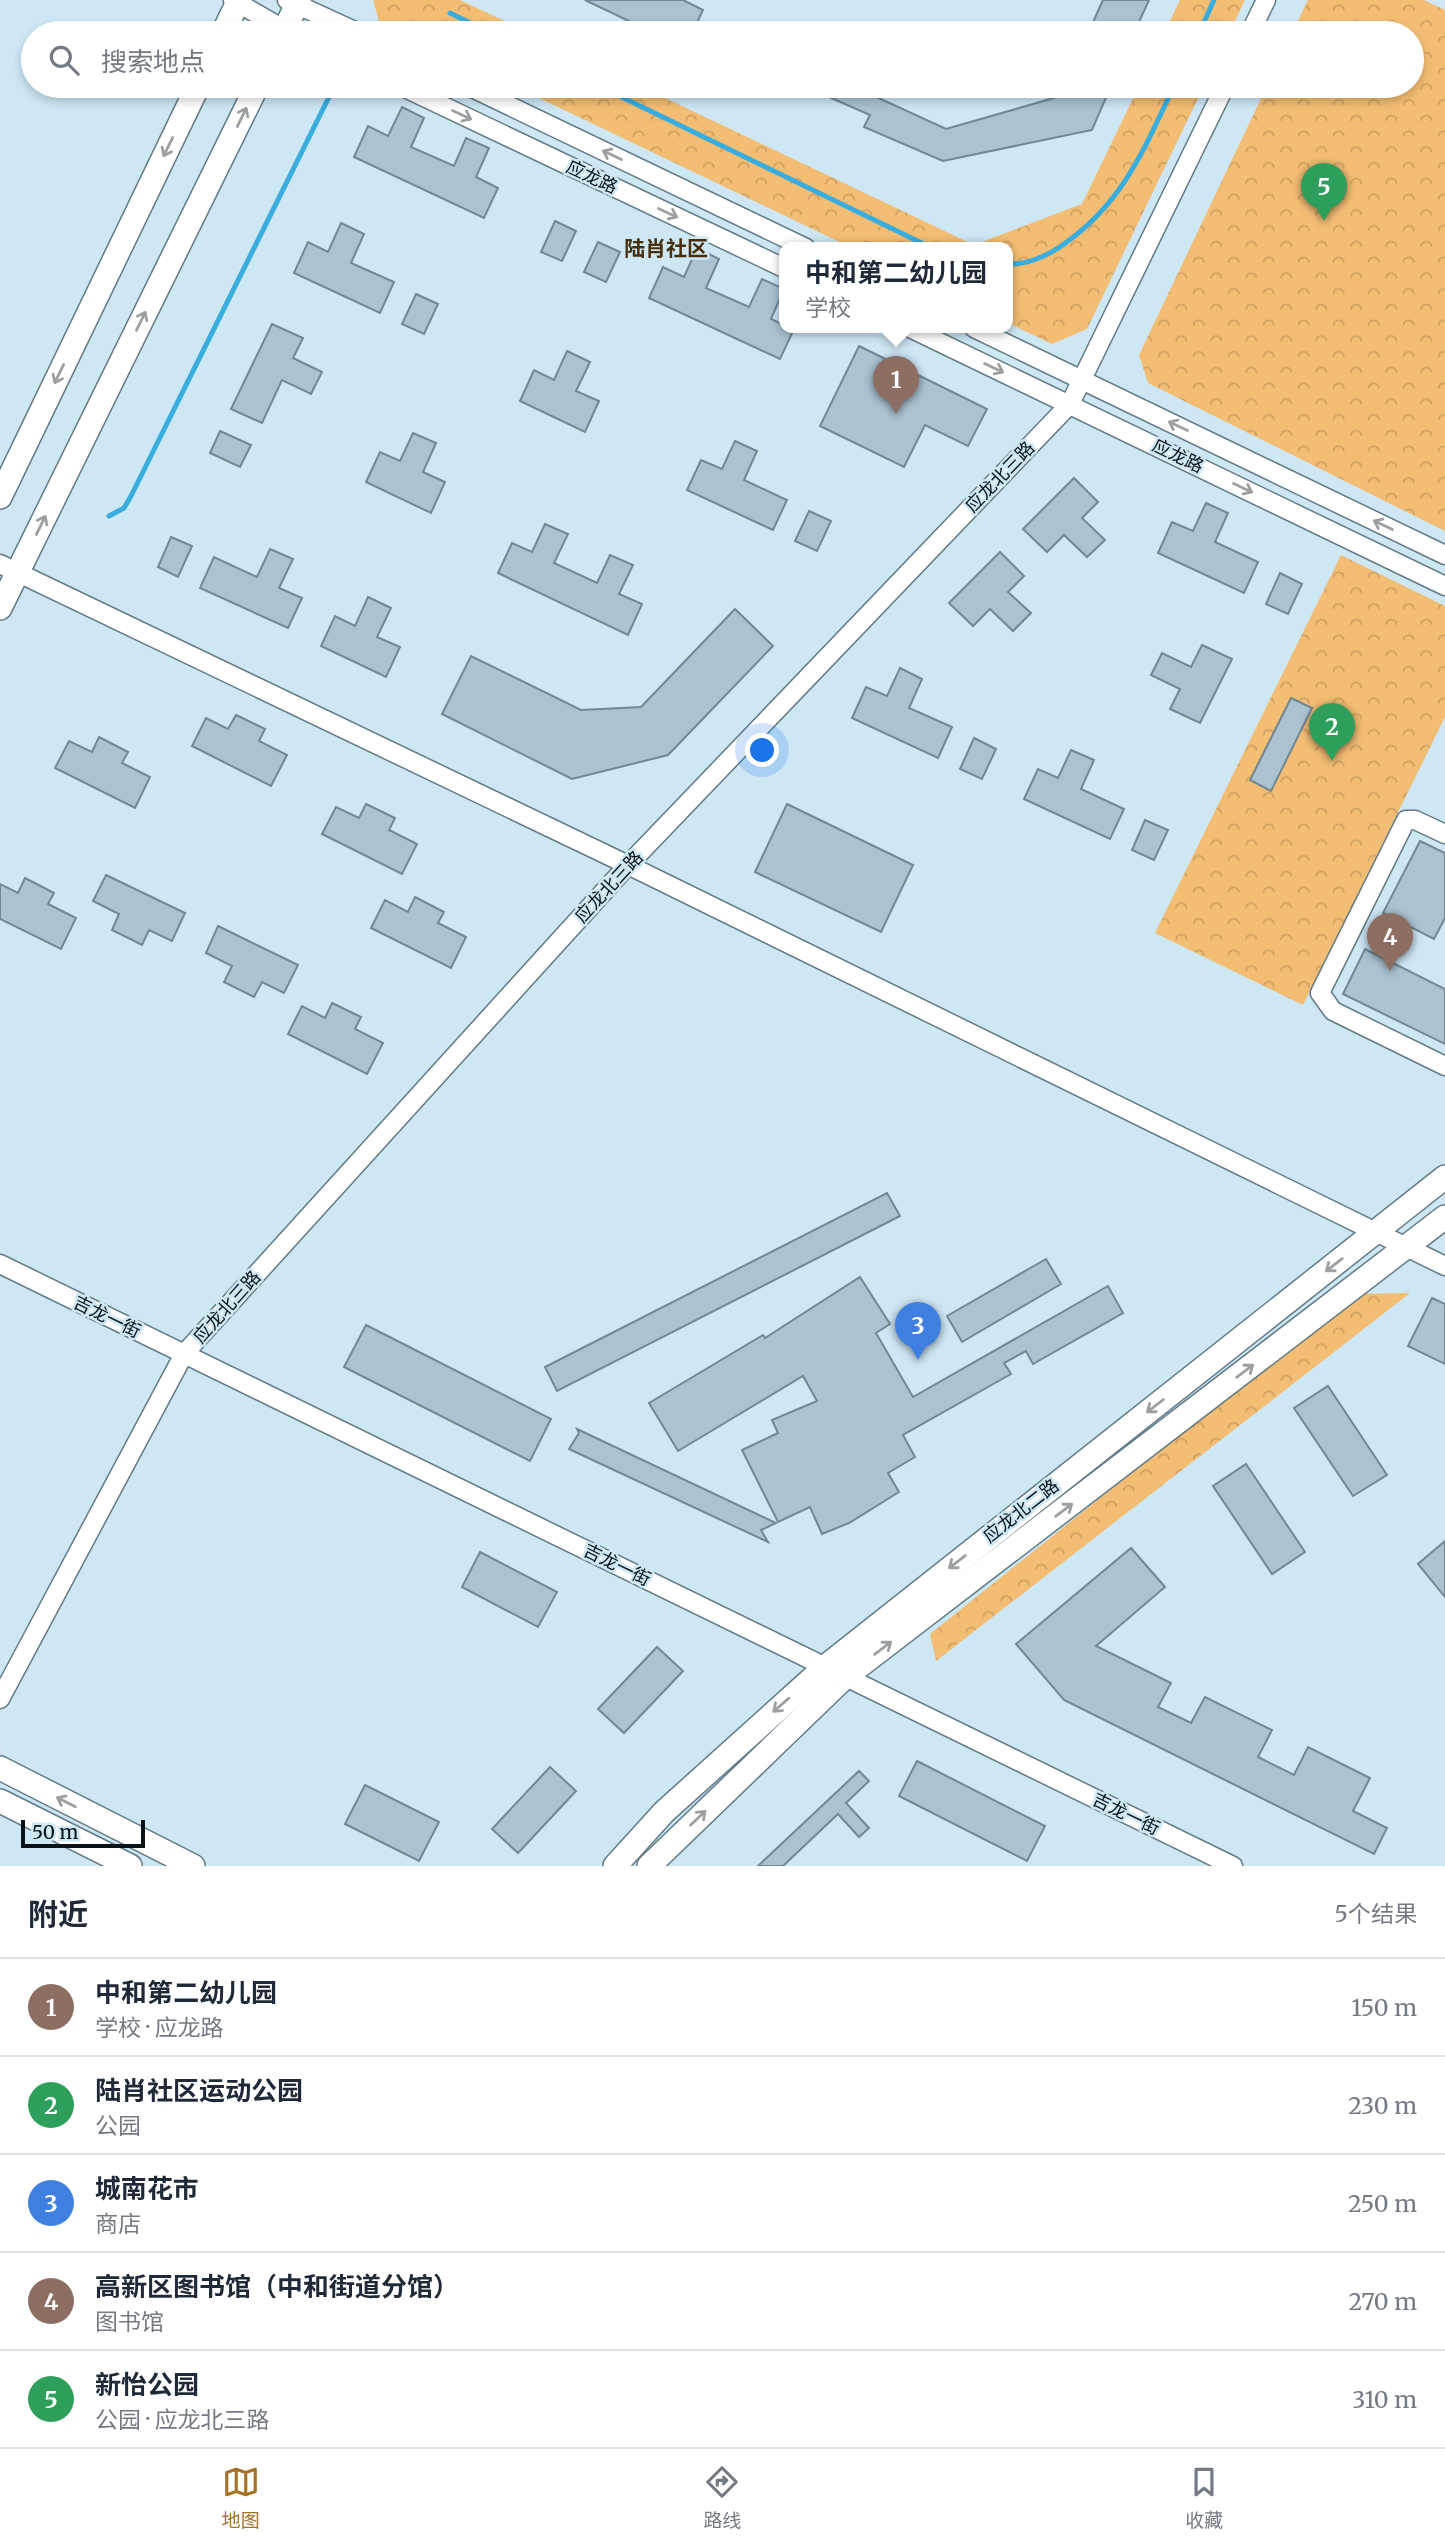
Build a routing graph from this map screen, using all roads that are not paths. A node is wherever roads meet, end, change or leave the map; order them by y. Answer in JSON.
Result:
{"nodes":[{"id":1,"x":1266,"y":0,"type":"edge"},
{"id":2,"x":237,"y":1,"type":"edge"},
{"id":3,"x":295,"y":1,"type":"edge"},
{"id":4,"x":228,"y":21,"type":"edge"},
{"id":5,"x":269,"y":21,"type":"edge"},
{"id":6,"x":289,"y":21,"type":"edge"},
{"id":7,"x":335,"y":21,"type":"edge"},
{"id":8,"x":1256,"y":21,"type":"edge"},
{"id":9,"x":192,"y":98,"type":"edge"},
{"id":10,"x":251,"y":98,"type":"edge"},
{"id":11,"x":426,"y":98,"type":"edge"},
{"id":12,"x":493,"y":98,"type":"edge"},
{"id":13,"x":1219,"y":98,"type":"edge"},
{"id":14,"x":793,"y":242,"type":"edge"},
{"id":15,"x":779,"y":266,"type":"edge"},
{"id":16,"x":921,"y":333,"type":"edge"},
{"id":17,"x":984,"y":333,"type":"edge"},
{"id":18,"x":1083,"y":380,"type":"junction"},
{"id":19,"x":1070,"y":404,"type":"junction"},
{"id":20,"x":0,"y":497,"type":"edge"},
{"id":21,"x":1445,"y":555,"type":"edge"},
{"id":22,"x":9,"y":568,"type":"edge"},
{"id":23,"x":1445,"y":586,"type":"edge"},
{"id":24,"x":0,"y":608,"type":"edge"},
{"id":25,"x":1445,"y":834,"type":"edge"},
{"id":26,"x":628,"y":865,"type":"junction"},
{"id":27,"x":1445,"y":1066,"type":"edge"},
{"id":28,"x":1445,"y":1177,"type":"edge"},
{"id":29,"x":1445,"y":1217,"type":"edge"},
{"id":30,"x":1375,"y":1232,"type":"junction"},
{"id":31,"x":1406,"y":1248,"type":"junction"},
{"id":32,"x":0,"y":1264,"type":"edge"},
{"id":33,"x":1445,"y":1266,"type":"edge"},
{"id":34,"x":184,"y":1354,"type":"junction"},
{"id":35,"x":835,"y":1672,"type":"junction"},
{"id":36,"x":0,"y":1699,"type":"edge"},
{"id":37,"x":0,"y":1768,"type":"edge"},
{"id":38,"x":0,"y":1801,"type":"edge"},
{"id":39,"x":130,"y":1866,"type":"edge"},
{"id":40,"x":193,"y":1866,"type":"edge"},
{"id":41,"x":615,"y":1866,"type":"edge"},
{"id":42,"x":649,"y":1866,"type":"edge"},
{"id":43,"x":1233,"y":1866,"type":"edge"}],
"edges":[{"from":1,"to":8,"type":"street"},
{"from":2,"to":4,"type":"main road"},
{"from":2,"to":5,"type":"street"},
{"from":3,"to":6,"type":"main road"},
{"from":3,"to":7,"type":"street"},
{"from":9,"to":20,"type":"main road","one_way":true},
{"from":22,"to":10,"type":"main road","one_way":true},
{"from":11,"to":15,"type":"street","name":"应龙路","one_way":true},
{"from":14,"to":12,"type":"street","name":"应龙路","one_way":true},
{"from":13,"to":18,"type":"street","name":"应龙北三路"},
{"from":16,"to":19,"type":"street","name":"应龙路","one_way":true},
{"from":17,"to":18,"type":"street","name":"应龙路"},
{"from":18,"to":19,"type":"street","name":"应龙北三路"},
{"from":21,"to":18,"type":"street","name":"应龙路","one_way":true},
{"from":19,"to":23,"type":"street","name":"应龙路","one_way":true},
{"from":19,"to":26,"type":"street","name":"应龙北三路"},
{"from":22,"to":24,"type":"main road"},
{"from":22,"to":26,"type":"street"},
{"from":25,"to":27,"type":"street"},
{"from":26,"to":30,"type":"street"},
{"from":26,"to":34,"type":"street","name":"应龙北三路"},
{"from":28,"to":30,"type":"main road","name":"应龙北二路"},
{"from":29,"to":31,"type":"main road","name":"应龙北二路"},
{"from":30,"to":31,"type":"street"},
{"from":30,"to":35,"type":"main road","name":"应龙北二路","one_way":true},
{"from":31,"to":33,"type":"street"},
{"from":35,"to":31,"type":"main road","name":"应龙北二路","one_way":true},
{"from":32,"to":34,"type":"street","name":"吉龙一街"},
{"from":34,"to":35,"type":"street","name":"吉龙一街"},
{"from":34,"to":36,"type":"street","name":"应龙北三路"},
{"from":35,"to":41,"type":"main road","name":"应龙北二路","one_way":true},
{"from":42,"to":35,"type":"main road","name":"应龙北二路","one_way":true},
{"from":35,"to":43,"type":"street","name":"吉龙一街"},
{"from":40,"to":37,"type":"main road","one_way":true},
{"from":38,"to":39,"type":"main road"}]}
